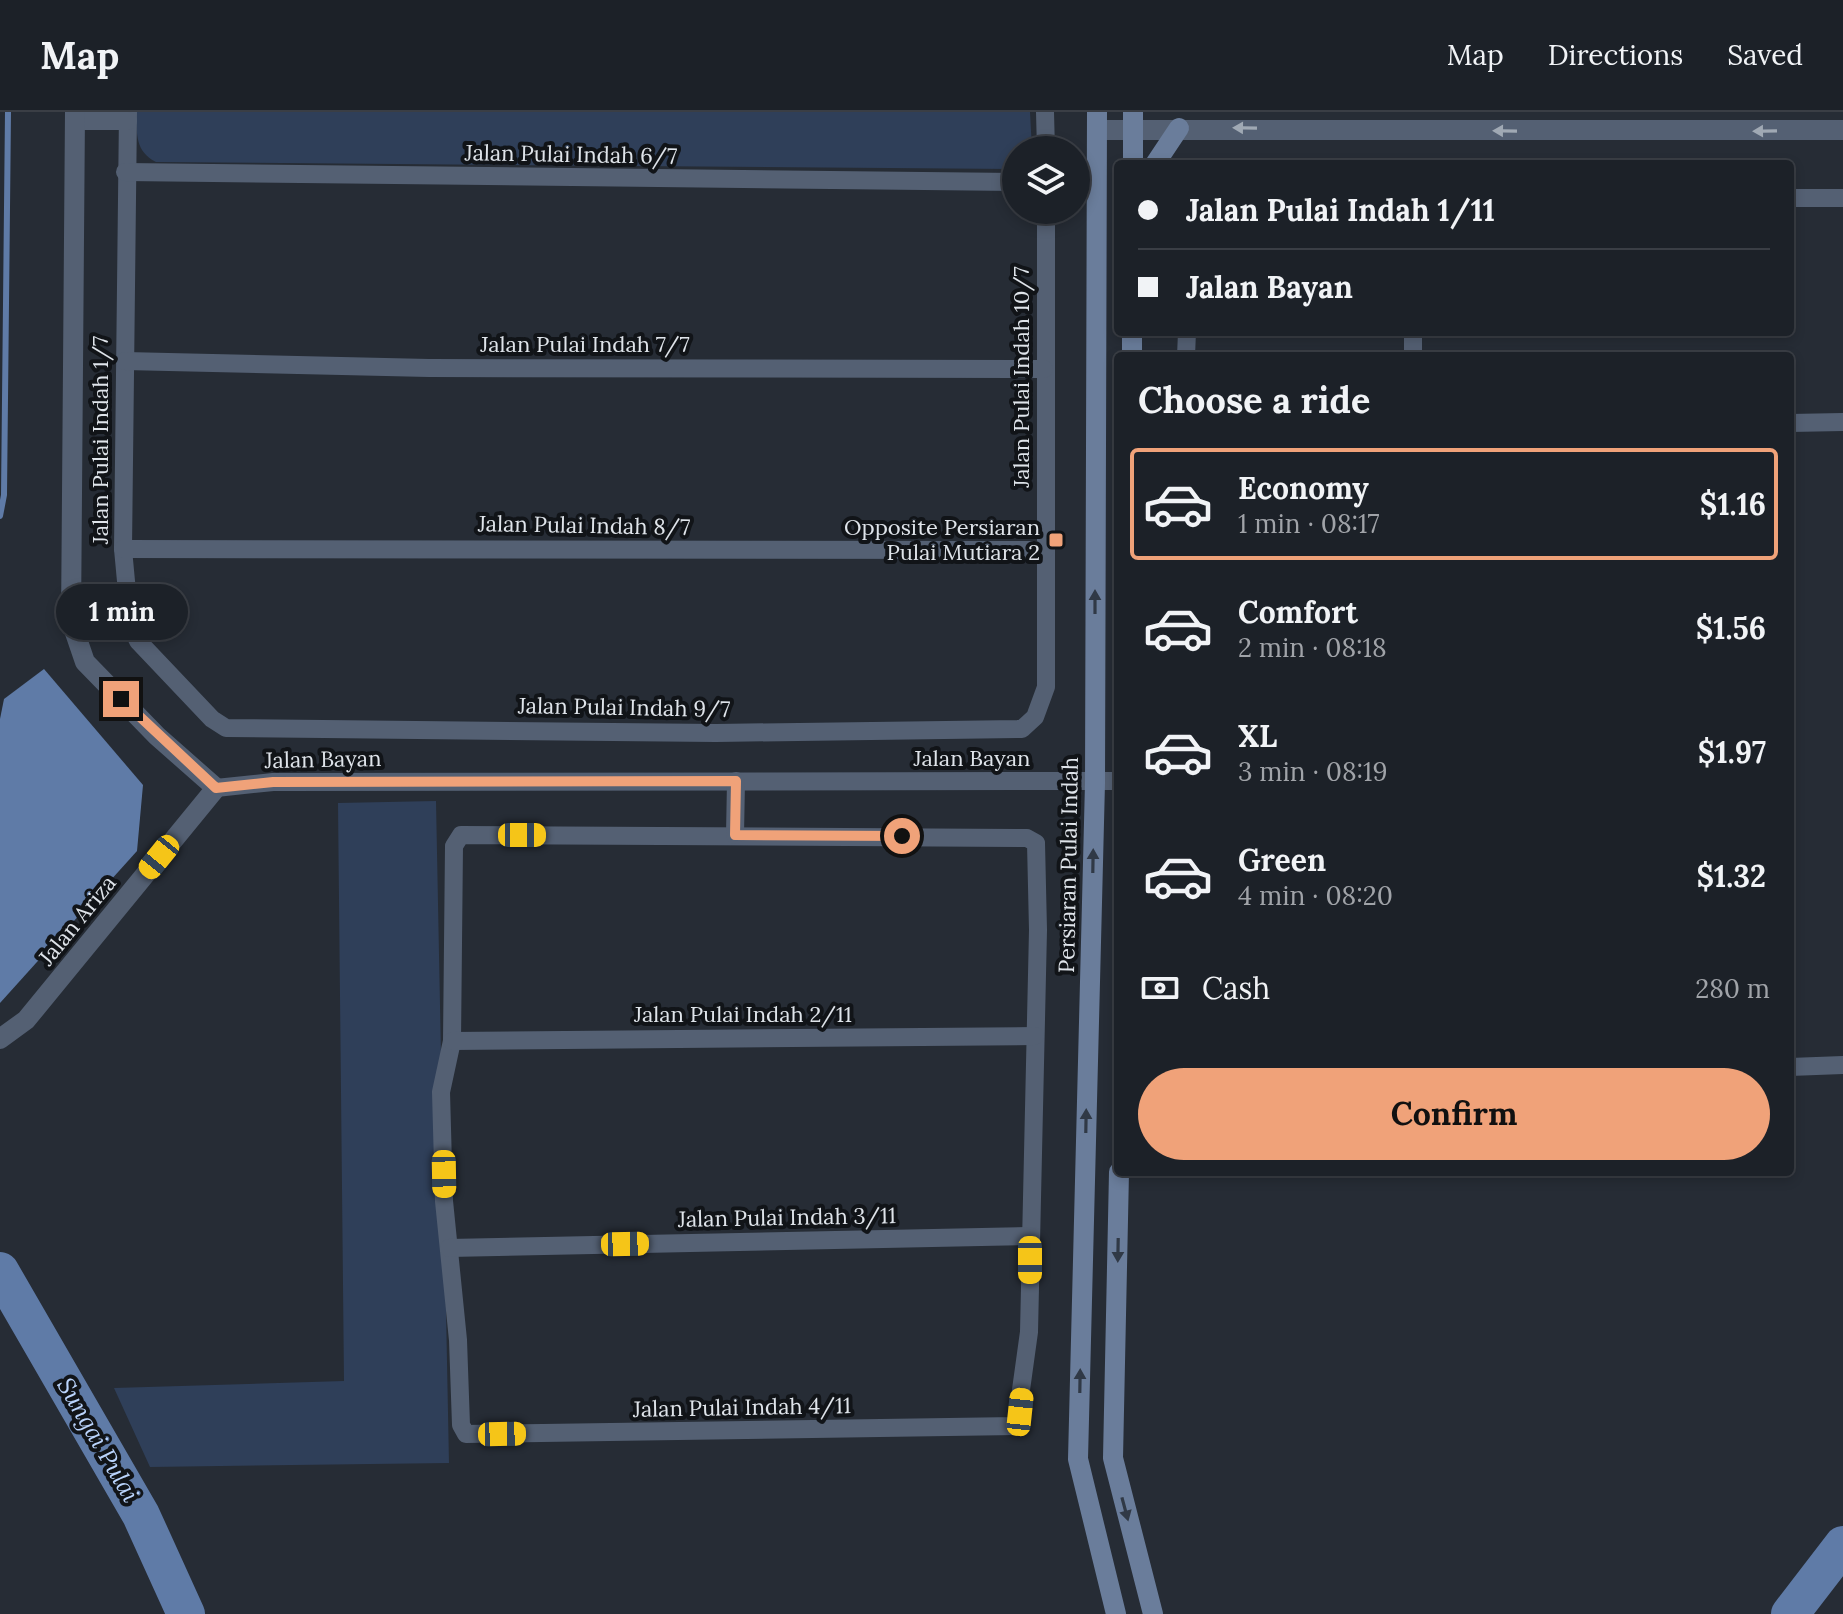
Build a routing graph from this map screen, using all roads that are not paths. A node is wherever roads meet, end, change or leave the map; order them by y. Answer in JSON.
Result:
{"nodes":[{"id":1,"x":1045,"y":112,"type":"edge"},
{"id":2,"x":128,"y":116,"type":"edge"},
{"id":3,"x":75,"y":117,"type":"edge"},
{"id":4,"x":1133,"y":120,"type":"edge"},
{"id":5,"x":1097,"y":121,"type":"edge"},
{"id":6,"x":1179,"y":128,"type":"junction"},
{"id":7,"x":1843,"y":130,"type":"edge"},
{"id":8,"x":1046,"y":136,"type":"edge"},
{"id":9,"x":1133,"y":160,"type":"edge"},
{"id":10,"x":1158,"y":160,"type":"edge"},
{"id":11,"x":125,"y":172,"type":"junction"},
{"id":12,"x":1002,"y":182,"type":"edge"},
{"id":13,"x":1794,"y":198,"type":"edge"},
{"id":14,"x":1843,"y":198,"type":"edge"},
{"id":15,"x":1046,"y":224,"type":"edge"},
{"id":16,"x":125,"y":361,"type":"junction"},
{"id":17,"x":1044,"y":369,"type":"junction"},
{"id":18,"x":1843,"y":422,"type":"edge"},
{"id":19,"x":1794,"y":423,"type":"edge"},
{"id":20,"x":123,"y":549,"type":"junction"},
{"id":21,"x":1045,"y":550,"type":"junction"},
{"id":22,"x":226,"y":728,"type":"joint"},
{"id":23,"x":1022,"y":729,"type":"joint"},
{"id":24,"x":736,"y":781,"type":"junction"},
{"id":25,"x":1114,"y":781,"type":"edge"},
{"id":26,"x":1095,"y":783,"type":"junction"},
{"id":27,"x":216,"y":788,"type":"junction"},
{"id":28,"x":735,"y":835,"type":"junction"},
{"id":29,"x":1035,"y":1036,"type":"junction"},
{"id":30,"x":0,"y":1039,"type":"edge"},
{"id":31,"x":452,"y":1041,"type":"junction"},
{"id":32,"x":1843,"y":1065,"type":"edge"},
{"id":33,"x":1794,"y":1067,"type":"edge"},
{"id":34,"x":1119,"y":1176,"type":"edge"},
{"id":35,"x":1030,"y":1236,"type":"junction"},
{"id":36,"x":449,"y":1248,"type":"junction"},
{"id":37,"x":1138,"y":1560,"type":"junction"},
{"id":38,"x":1116,"y":1614,"type":"edge"},
{"id":39,"x":1141,"y":1614,"type":"edge"},
{"id":40,"x":1153,"y":1614,"type":"edge"}],
"edges":[{"from":1,"to":8,"type":"street"},
{"from":2,"to":3,"type":"street"},
{"from":2,"to":11,"type":"street","name":"Jalan Pulai Indah 1/7"},
{"from":3,"to":27,"type":"street"},
{"from":4,"to":5,"type":"street"},
{"from":4,"to":6,"type":"street"},
{"from":4,"to":9,"type":"main road"},
{"from":26,"to":5,"type":"main road","name":"Persiaran Pulai Indah","one_way":true},
{"from":7,"to":6,"type":"street","one_way":true},
{"from":6,"to":10,"type":"main road"},
{"from":11,"to":12,"type":"street","name":"Jalan Pulai Indah 6/7"},
{"from":11,"to":16,"type":"street","name":"Jalan Pulai Indah 1/7"},
{"from":13,"to":14,"type":"street"},
{"from":15,"to":17,"type":"street","name":"Jalan Pulai Indah 10/7"},
{"from":16,"to":17,"type":"street","name":"Jalan Pulai Indah 7/7"},
{"from":16,"to":20,"type":"street","name":"Jalan Pulai Indah 1/7"},
{"from":17,"to":21,"type":"street","name":"Jalan Pulai Indah 10/7"},
{"from":18,"to":19,"type":"street"},
{"from":20,"to":21,"type":"street","name":"Jalan Pulai Indah 8/7"},
{"from":20,"to":22,"type":"street","name":"Jalan Pulai Indah 1/7"},
{"from":21,"to":23,"type":"street","name":"Jalan Pulai Indah 10/7"},
{"from":22,"to":23,"type":"street","name":"Jalan Pulai Indah 9/7"},
{"from":24,"to":26,"type":"street","name":"Jalan Bayan"},
{"from":24,"to":27,"type":"street","name":"Jalan Bayan"},
{"from":24,"to":28,"type":"street"},
{"from":25,"to":26,"type":"street","name":"Jalan Bayan"},
{"from":38,"to":26,"type":"main road","name":"Persiaran Pulai Indah","one_way":true},
{"from":27,"to":30,"type":"street","name":"Jalan Ariza"},
{"from":28,"to":29,"type":"street"},
{"from":28,"to":31,"type":"street"},
{"from":29,"to":31,"type":"street","name":"Jalan Pulai Indah 2/11"},
{"from":29,"to":35,"type":"street"},
{"from":31,"to":36,"type":"street"},
{"from":32,"to":33,"type":"street"},
{"from":34,"to":37,"type":"main road","one_way":true},
{"from":35,"to":36,"type":"street","name":"Jalan Pulai Indah 3/11"},
{"from":35,"to":36,"type":"street","name":"Jalan Pulai Indah 4/11"},
{"from":37,"to":39,"type":"main road"},
{"from":37,"to":40,"type":"main road"}]}
